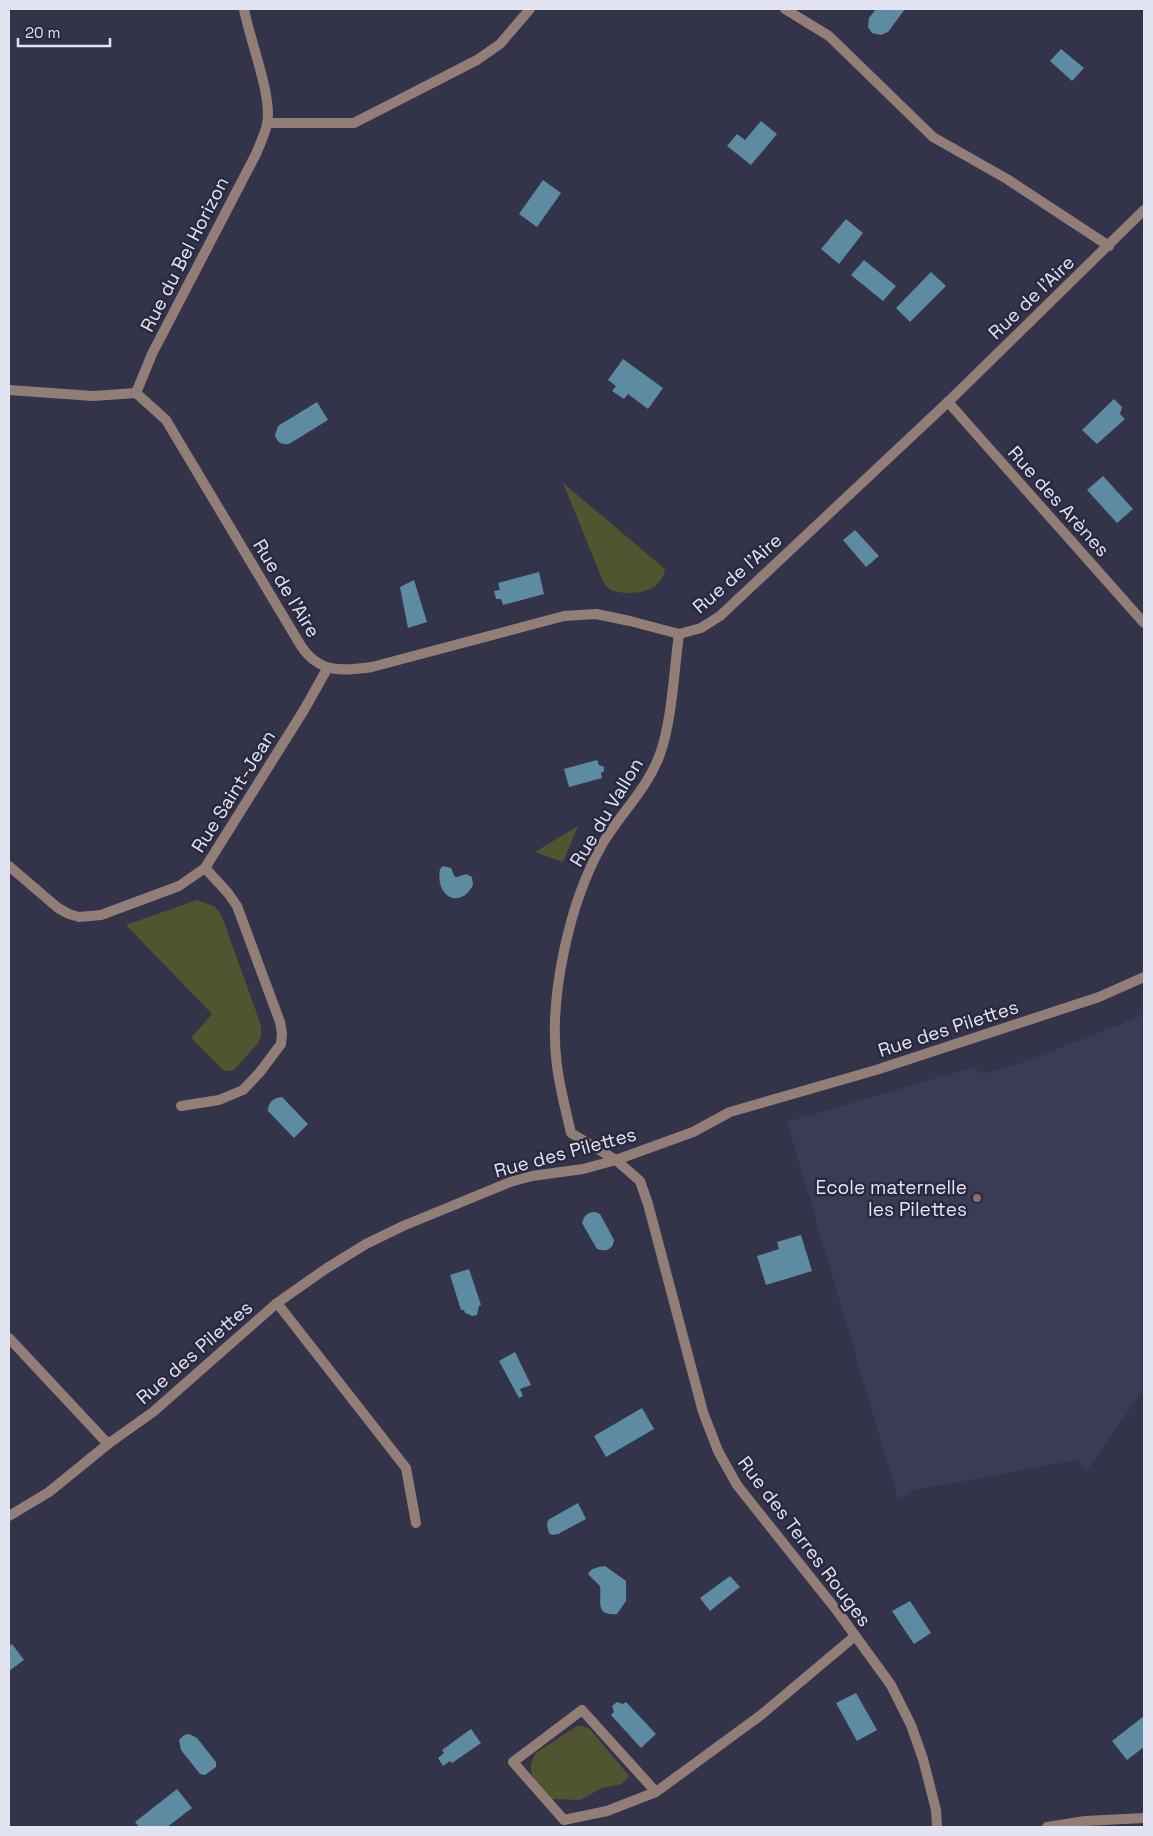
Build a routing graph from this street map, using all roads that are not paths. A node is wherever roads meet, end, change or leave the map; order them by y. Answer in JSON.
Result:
{"nodes":[{"id":1,"x":244,"y":9,"type":"edge"},
{"id":2,"x":530,"y":9,"type":"edge"},
{"id":3,"x":785,"y":9,"type":"edge"},
{"id":4,"x":268,"y":123,"type":"junction"},
{"id":5,"x":1144,"y":210,"type":"edge"},
{"id":6,"x":1108,"y":246,"type":"junction"},
{"id":7,"x":9,"y":390,"type":"edge"},
{"id":8,"x":136,"y":393,"type":"junction"},
{"id":9,"x":948,"y":402,"type":"junction"},
{"id":10,"x":1144,"y":623,"type":"edge"},
{"id":11,"x":678,"y":634,"type":"junction"},
{"id":12,"x":327,"y":668,"type":"junction"},
{"id":13,"x":9,"y":866,"type":"edge"},
{"id":14,"x":205,"y":868,"type":"junction"},
{"id":15,"x":1144,"y":977,"type":"edge"},
{"id":16,"x":180,"y":1106,"type":"dead end"},
{"id":17,"x":616,"y":1160,"type":"junction"},
{"id":18,"x":277,"y":1303,"type":"junction"},
{"id":19,"x":9,"y":1338,"type":"edge"},
{"id":20,"x":108,"y":1444,"type":"junction"},
{"id":21,"x":9,"y":1516,"type":"edge"},
{"id":22,"x":416,"y":1523,"type":"dead end"},
{"id":23,"x":855,"y":1636,"type":"junction"},
{"id":24,"x":656,"y":1792,"type":"junction"},
{"id":25,"x":1144,"y":1818,"type":"edge"},
{"id":26,"x":937,"y":1827,"type":"edge"},
{"id":27,"x":1047,"y":1827,"type":"edge"}],
"edges":[{"from":1,"to":4,"type":"street","name":"Rue du Bel Horizon"},
{"from":2,"to":4,"type":"street"},
{"from":3,"to":6,"type":"street"},
{"from":4,"to":8,"type":"street","name":"Rue du Bel Horizon"},
{"from":5,"to":6,"type":"street","name":"Rue de l'Aire"},
{"from":6,"to":9,"type":"street","name":"Rue de l'Aire"},
{"from":7,"to":8,"type":"street"},
{"from":8,"to":12,"type":"street","name":"Rue de l'Aire"},
{"from":9,"to":10,"type":"street","name":"Rue des Arènes"},
{"from":9,"to":11,"type":"street","name":"Rue de l'Aire"},
{"from":11,"to":12,"type":"street","name":"Rue de l'Aire"},
{"from":11,"to":17,"type":"street","name":"Rue du Vallon"},
{"from":12,"to":14,"type":"street","name":"Rue Saint-Jean"},
{"from":13,"to":14,"type":"street","name":"Rue Saint-Jean"},
{"from":14,"to":16,"type":"street"},
{"from":15,"to":17,"type":"street","name":"Rue des Pilettes"},
{"from":17,"to":18,"type":"street","name":"Rue des Pilettes"},
{"from":17,"to":23,"type":"street","name":"Rue des Terres Rouges"},
{"from":18,"to":20,"type":"street","name":"Rue des Pilettes"},
{"from":18,"to":22,"type":"street"},
{"from":19,"to":20,"type":"street"},
{"from":20,"to":21,"type":"street","name":"Rue des Pilettes"},
{"from":23,"to":24,"type":"street"},
{"from":23,"to":26,"type":"street","name":"Rue des Terres Rouges"},
{"from":24,"to":24,"type":"street"},
{"from":25,"to":27,"type":"street"}]}
